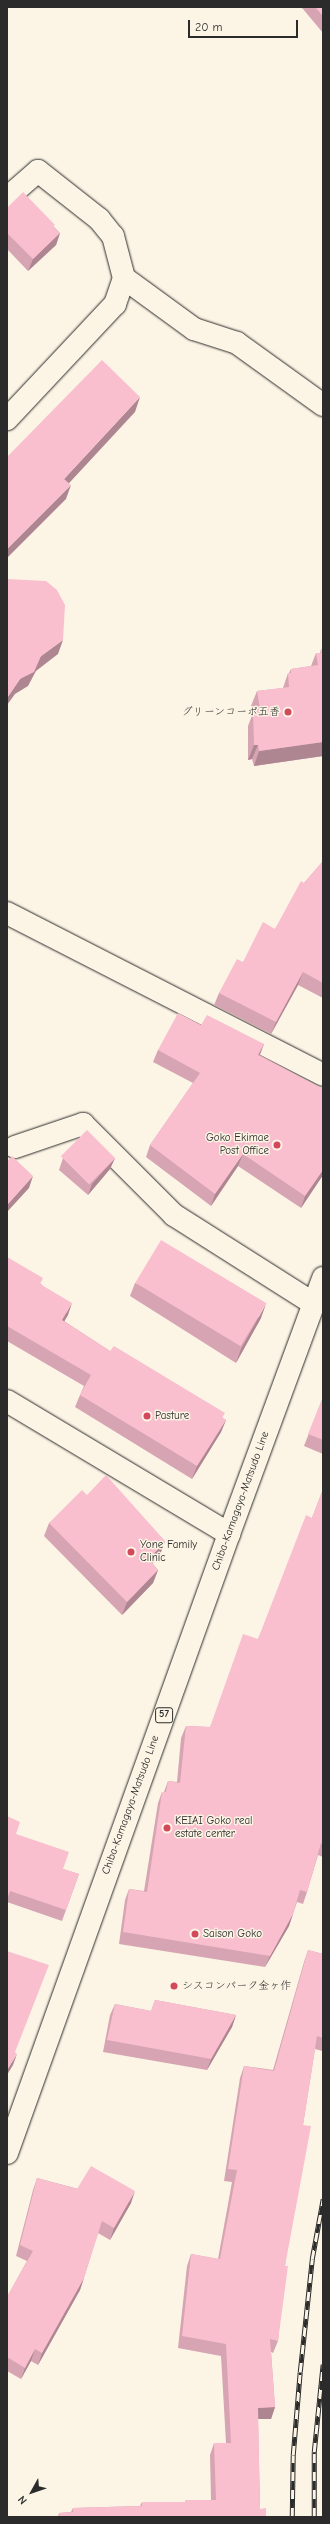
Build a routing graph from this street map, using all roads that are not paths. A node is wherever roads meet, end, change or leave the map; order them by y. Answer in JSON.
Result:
{"nodes":[{"id":1,"x":7,"y":198,"type":"edge"},
{"id":2,"x":124,"y":278,"type":"junction"},
{"id":3,"x":323,"y":405,"type":"edge"},
{"id":4,"x":7,"y":419,"type":"edge"},
{"id":5,"x":7,"y":913,"type":"edge"},
{"id":6,"x":323,"y":1075,"type":"edge"},
{"id":7,"x":15,"y":1146,"type":"dead end"},
{"id":8,"x":323,"y":1278,"type":"edge"},
{"id":9,"x":314,"y":1304,"type":"junction"},
{"id":10,"x":7,"y":1401,"type":"edge"},
{"id":11,"x":229,"y":1534,"type":"junction"},
{"id":12,"x":7,"y":2153,"type":"edge"}],
"edges":[{"from":1,"to":2,"type":"street"},
{"from":2,"to":3,"type":"street"},
{"from":2,"to":4,"type":"street"},
{"from":5,"to":6,"type":"street"},
{"from":7,"to":9,"type":"street"},
{"from":8,"to":9,"type":"street","name":"Chiba-Kamagaya-Matsudo Line","number":"57"},
{"from":9,"to":11,"type":"street","name":"Chiba-Kamagaya-Matsudo Line","number":"57"},
{"from":10,"to":11,"type":"street"},
{"from":11,"to":12,"type":"street","name":"Chiba-Kamagaya-Matsudo Line","number":"57"}]}
